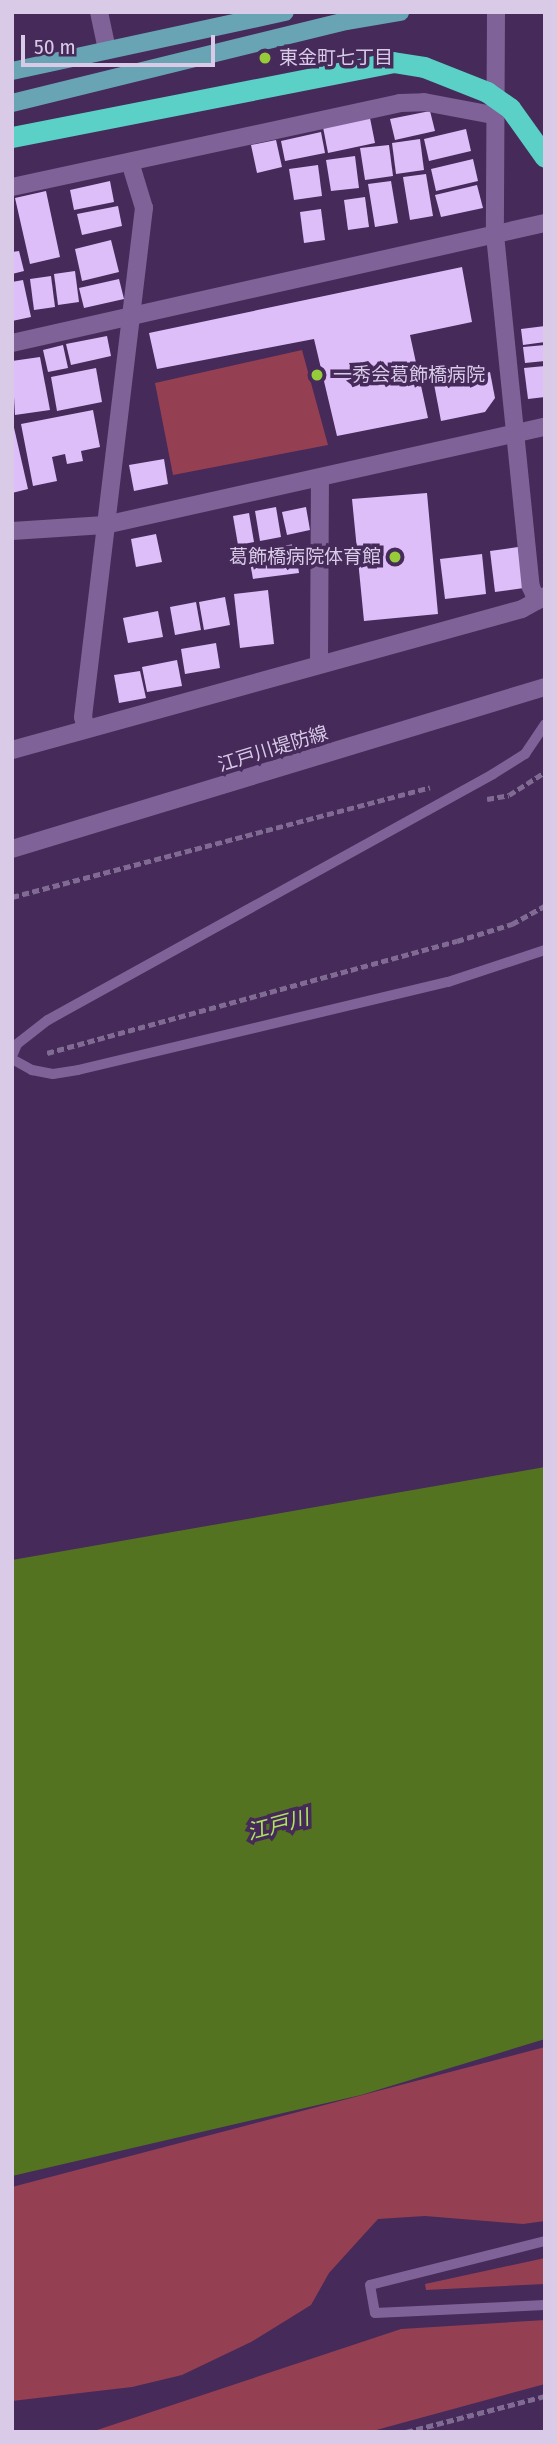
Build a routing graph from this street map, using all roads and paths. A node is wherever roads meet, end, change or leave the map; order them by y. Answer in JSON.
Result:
{"nodes":[{"id":1,"x":99,"y":12,"type":"edge"},
{"id":2,"x":285,"y":12,"type":"edge"},
{"id":3,"x":400,"y":12,"type":"edge"},
{"id":4,"x":496,"y":12,"type":"edge"},
{"id":5,"x":107,"y":50,"type":"junction"},
{"id":6,"x":12,"y":71,"type":"edge"},
{"id":7,"x":12,"y":103,"type":"edge"},
{"id":8,"x":493,"y":115,"type":"junction"},
{"id":9,"x":14,"y":137,"type":"edge"},
{"id":10,"x":545,"y":157,"type":"edge"},
{"id":11,"x":130,"y":162,"type":"junction"},
{"id":12,"x":12,"y":187,"type":"edge"},
{"id":13,"x":545,"y":223,"type":"edge"},
{"id":14,"x":495,"y":235,"type":"junction"},
{"id":15,"x":131,"y":317,"type":"junction"},
{"id":16,"x":12,"y":343,"type":"edge"},
{"id":17,"x":545,"y":427,"type":"edge"},
{"id":18,"x":516,"y":433,"type":"junction"},
{"id":19,"x":320,"y":478,"type":"junction"},
{"id":20,"x":105,"y":525,"type":"junction"},
{"id":21,"x":12,"y":531,"type":"edge"},
{"id":22,"x":541,"y":599,"type":"edge"},
{"id":23,"x":319,"y":662,"type":"junction"},
{"id":24,"x":545,"y":687,"type":"edge"},
{"id":25,"x":545,"y":724,"type":"edge"},
{"id":26,"x":86,"y":728,"type":"junction"},
{"id":27,"x":12,"y":750,"type":"edge"},
{"id":28,"x":457,"y":794,"type":"junction"},
{"id":29,"x":12,"y":849,"type":"edge"},
{"id":30,"x":12,"y":897,"type":"edge"},
{"id":31,"x":545,"y":906,"type":"edge"},
{"id":32,"x":545,"y":950,"type":"edge"},
{"id":33,"x":37,"y":1055,"type":"dead end"},
{"id":34,"x":12,"y":1058,"type":"edge"},
{"id":35,"x":545,"y":2241,"type":"edge"},
{"id":36,"x":545,"y":2305,"type":"edge"},
{"id":37,"x":545,"y":2396,"type":"edge"},
{"id":38,"x":407,"y":2432,"type":"edge"}],
"edges":[{"from":1,"to":5,"type":"street"},
{"from":2,"to":5,"type":"main road"},
{"from":3,"to":7,"type":"main road"},
{"from":4,"to":8,"type":"street"},
{"from":5,"to":6,"type":"main road"},
{"from":8,"to":11,"type":"street"},
{"from":8,"to":14,"type":"street"},
{"from":9,"to":10,"type":"highway"},
{"from":11,"to":12,"type":"street"},
{"from":11,"to":15,"type":"street"},
{"from":13,"to":14,"type":"street"},
{"from":14,"to":15,"type":"street"},
{"from":14,"to":18,"type":"street"},
{"from":15,"to":16,"type":"street"},
{"from":15,"to":20,"type":"street"},
{"from":17,"to":18,"type":"street"},
{"from":18,"to":19,"type":"street"},
{"from":18,"to":22,"type":"street"},
{"from":19,"to":20,"type":"street"},
{"from":19,"to":23,"type":"street"},
{"from":20,"to":21,"type":"street"},
{"from":20,"to":26,"type":"street"},
{"from":22,"to":23,"type":"street"},
{"from":23,"to":26,"type":"street"},
{"from":24,"to":29,"type":"street","name":"江戸川堤防線"},
{"from":25,"to":28,"type":"lane"},
{"from":26,"to":27,"type":"street"},
{"from":28,"to":30,"type":"path"},
{"from":28,"to":34,"type":"lane"},
{"from":31,"to":33,"type":"path"},
{"from":32,"to":34,"type":"lane"},
{"from":35,"to":36,"type":"lane"},
{"from":37,"to":38,"type":"path"}]}
